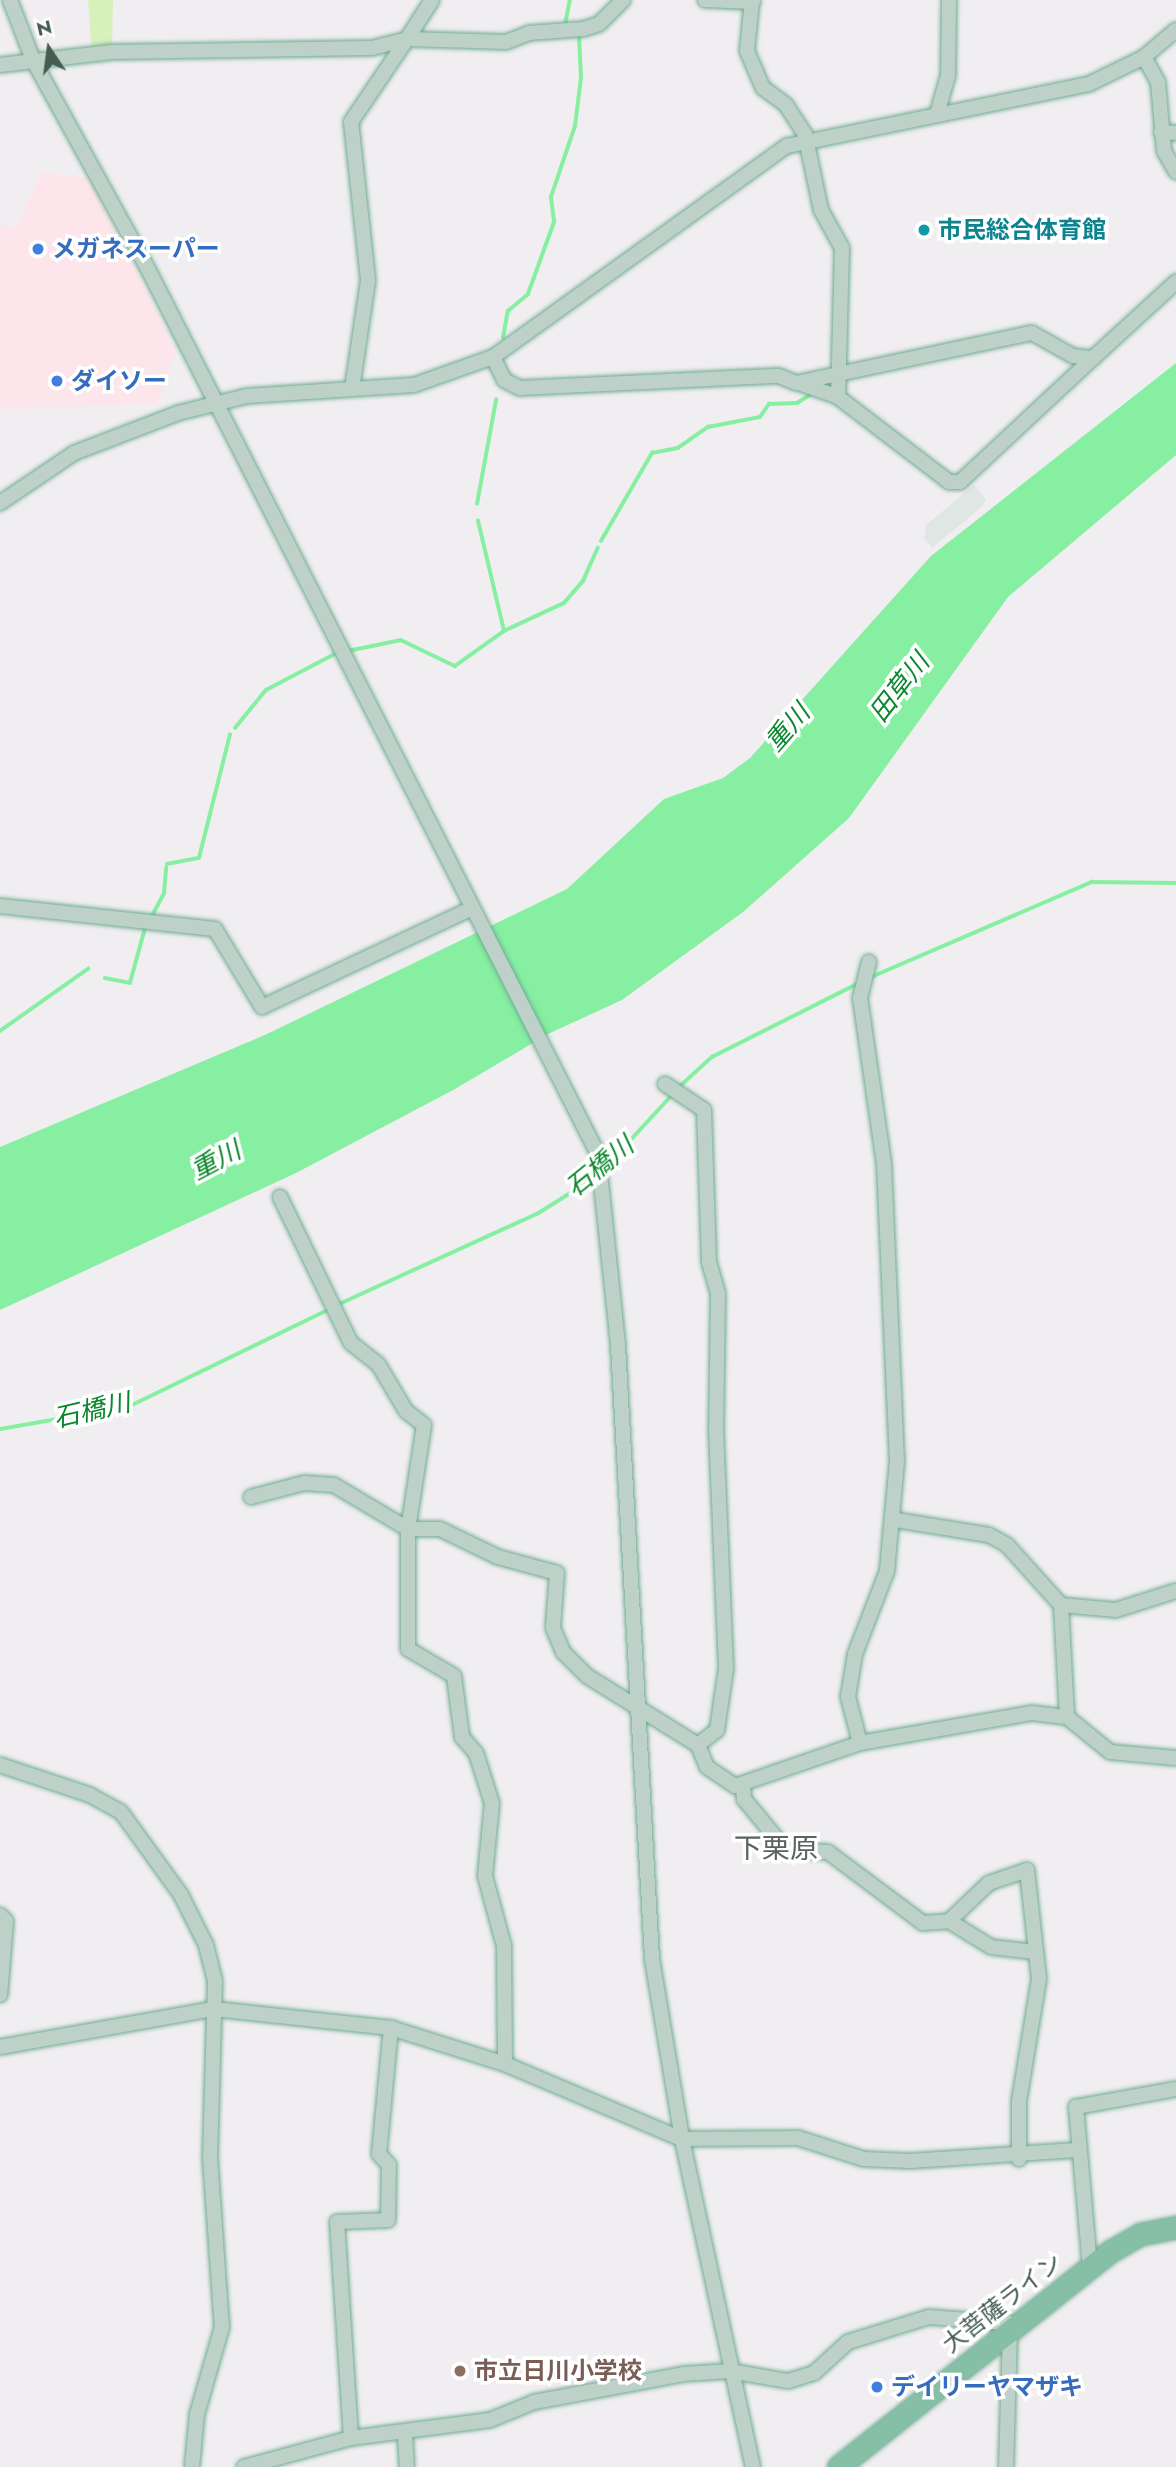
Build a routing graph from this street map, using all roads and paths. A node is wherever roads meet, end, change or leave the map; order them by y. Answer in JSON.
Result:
{"nodes":[{"id":1,"x":10,"y":0,"type":"edge"},
{"id":2,"x":432,"y":0,"type":"edge"},
{"id":3,"x":623,"y":0,"type":"edge"},
{"id":4,"x":705,"y":0,"type":"edge"},
{"id":5,"x":949,"y":0,"type":"edge"},
{"id":6,"x":752,"y":1,"type":"edge"},
{"id":7,"x":1176,"y":30,"type":"edge"},
{"id":8,"x":407,"y":39,"type":"junction"},
{"id":9,"x":1144,"y":57,"type":"junction"},
{"id":10,"x":33,"y":60,"type":"junction"},
{"id":11,"x":0,"y":65,"type":"edge"},
{"id":12,"x":937,"y":114,"type":"junction"},
{"id":13,"x":1169,"y":133,"type":"edge"},
{"id":14,"x":803,"y":139,"type":"junction"},
{"id":15,"x":1176,"y":172,"type":"edge"},
{"id":16,"x":1176,"y":282,"type":"edge"},
{"id":17,"x":493,"y":357,"type":"junction"},
{"id":18,"x":1093,"y":358,"type":"junction"},
{"id":19,"x":836,"y":377,"type":"junction"},
{"id":20,"x":796,"y":383,"type":"junction"},
{"id":21,"x":352,"y":389,"type":"junction"},
{"id":22,"x":838,"y":397,"type":"junction"},
{"id":23,"x":215,"y":404,"type":"junction"},
{"id":24,"x":0,"y":503,"type":"edge"},
{"id":25,"x":0,"y":906,"type":"edge"},
{"id":26,"x":472,"y":908,"type":"junction"},
{"id":27,"x":869,"y":963,"type":"dead end"},
{"id":28,"x":665,"y":1084,"type":"dead end"},
{"id":29,"x":280,"y":1196,"type":"dead end"},
{"id":30,"x":251,"y":1497,"type":"dead end"},
{"id":31,"x":896,"y":1520,"type":"junction"},
{"id":32,"x":408,"y":1529,"type":"junction"},
{"id":33,"x":1176,"y":1591,"type":"edge"},
{"id":34,"x":1061,"y":1605,"type":"junction"},
{"id":35,"x":636,"y":1709,"type":"junction"},
{"id":36,"x":1067,"y":1717,"type":"junction"},
{"id":37,"x":860,"y":1743,"type":"junction"},
{"id":38,"x":698,"y":1745,"type":"junction"},
{"id":39,"x":1176,"y":1758,"type":"edge"},
{"id":40,"x":0,"y":1765,"type":"edge"},
{"id":41,"x":743,"y":1786,"type":"junction"},
{"id":42,"x":0,"y":1914,"type":"edge"},
{"id":43,"x":948,"y":1921,"type":"junction"},
{"id":44,"x":1035,"y":1952,"type":"junction"},
{"id":45,"x":0,"y":1994,"type":"edge"},
{"id":46,"x":214,"y":2009,"type":"junction"},
{"id":47,"x":391,"y":2028,"type":"junction"},
{"id":48,"x":0,"y":2047,"type":"edge"},
{"id":49,"x":505,"y":2064,"type":"junction"},
{"id":50,"x":1176,"y":2089,"type":"edge"},
{"id":51,"x":682,"y":2140,"type":"junction"},
{"id":52,"x":1077,"y":2150,"type":"junction"},
{"id":53,"x":1019,"y":2159,"type":"junction"},
{"id":54,"x":1176,"y":2227,"type":"edge"},
{"id":55,"x":1090,"y":2267,"type":"junction"},
{"id":56,"x":1014,"y":2327,"type":"junction"},
{"id":57,"x":730,"y":2371,"type":"junction"},
{"id":58,"x":405,"y":2433,"type":"junction"},
{"id":59,"x":351,"y":2438,"type":"junction"},
{"id":60,"x":192,"y":2467,"type":"edge"},
{"id":61,"x":244,"y":2467,"type":"edge"},
{"id":62,"x":407,"y":2467,"type":"edge"},
{"id":63,"x":753,"y":2467,"type":"edge"},
{"id":64,"x":838,"y":2467,"type":"edge"},
{"id":65,"x":1006,"y":2467,"type":"edge"}],
"edges":[{"from":1,"to":10,"type":"street"},
{"from":2,"to":8,"type":"street"},
{"from":3,"to":8,"type":"street"},
{"from":4,"to":6,"type":"street"},
{"from":5,"to":12,"type":"street"},
{"from":6,"to":14,"type":"street"},
{"from":7,"to":9,"type":"street"},
{"from":8,"to":10,"type":"street"},
{"from":8,"to":21,"type":"street"},
{"from":9,"to":12,"type":"street"},
{"from":9,"to":13,"type":"street"},
{"from":10,"to":11,"type":"street"},
{"from":10,"to":23,"type":"street"},
{"from":12,"to":14,"type":"street"},
{"from":13,"to":15,"type":"street"},
{"from":14,"to":17,"type":"street"},
{"from":14,"to":19,"type":"street"},
{"from":16,"to":18,"type":"street"},
{"from":17,"to":20,"type":"street"},
{"from":17,"to":21,"type":"street"},
{"from":18,"to":19,"type":"street"},
{"from":18,"to":22,"type":"street"},
{"from":19,"to":20,"type":"street"},
{"from":19,"to":22,"type":"street"},
{"from":20,"to":22,"type":"street"},
{"from":21,"to":23,"type":"street"},
{"from":23,"to":24,"type":"street"},
{"from":23,"to":26,"type":"street"},
{"from":25,"to":26,"type":"street"},
{"from":26,"to":35,"type":"street"},
{"from":27,"to":31,"type":"street"},
{"from":28,"to":38,"type":"street"},
{"from":29,"to":32,"type":"street"},
{"from":30,"to":32,"type":"street"},
{"from":31,"to":34,"type":"street"},
{"from":31,"to":37,"type":"street"},
{"from":32,"to":35,"type":"street"},
{"from":32,"to":49,"type":"street"},
{"from":33,"to":34,"type":"street"},
{"from":34,"to":36,"type":"street"},
{"from":35,"to":38,"type":"street"},
{"from":35,"to":51,"type":"street"},
{"from":36,"to":37,"type":"street"},
{"from":36,"to":39,"type":"street"},
{"from":37,"to":41,"type":"street"},
{"from":38,"to":41,"type":"street"},
{"from":40,"to":46,"type":"street"},
{"from":41,"to":43,"type":"street"},
{"from":42,"to":45,"type":"street"},
{"from":43,"to":44,"type":"street"},
{"from":43,"to":44,"type":"street"},
{"from":44,"to":53,"type":"street"},
{"from":46,"to":47,"type":"street"},
{"from":46,"to":48,"type":"street"},
{"from":46,"to":60,"type":"street"},
{"from":47,"to":49,"type":"street"},
{"from":47,"to":59,"type":"street"},
{"from":49,"to":51,"type":"street"},
{"from":50,"to":52,"type":"street"},
{"from":51,"to":53,"type":"street"},
{"from":51,"to":57,"type":"street"},
{"from":52,"to":53,"type":"street"},
{"from":52,"to":55,"type":"street"},
{"from":54,"to":55,"type":"highway","name":"大菩薩ライン"},
{"from":55,"to":56,"type":"highway","name":"大菩薩ライン"},
{"from":56,"to":57,"type":"street"},
{"from":56,"to":64,"type":"highway","name":"大菩薩ライン"},
{"from":56,"to":65,"type":"street"},
{"from":57,"to":58,"type":"street"},
{"from":57,"to":63,"type":"street"},
{"from":58,"to":59,"type":"street"},
{"from":58,"to":62,"type":"street"},
{"from":59,"to":61,"type":"street"}]}
